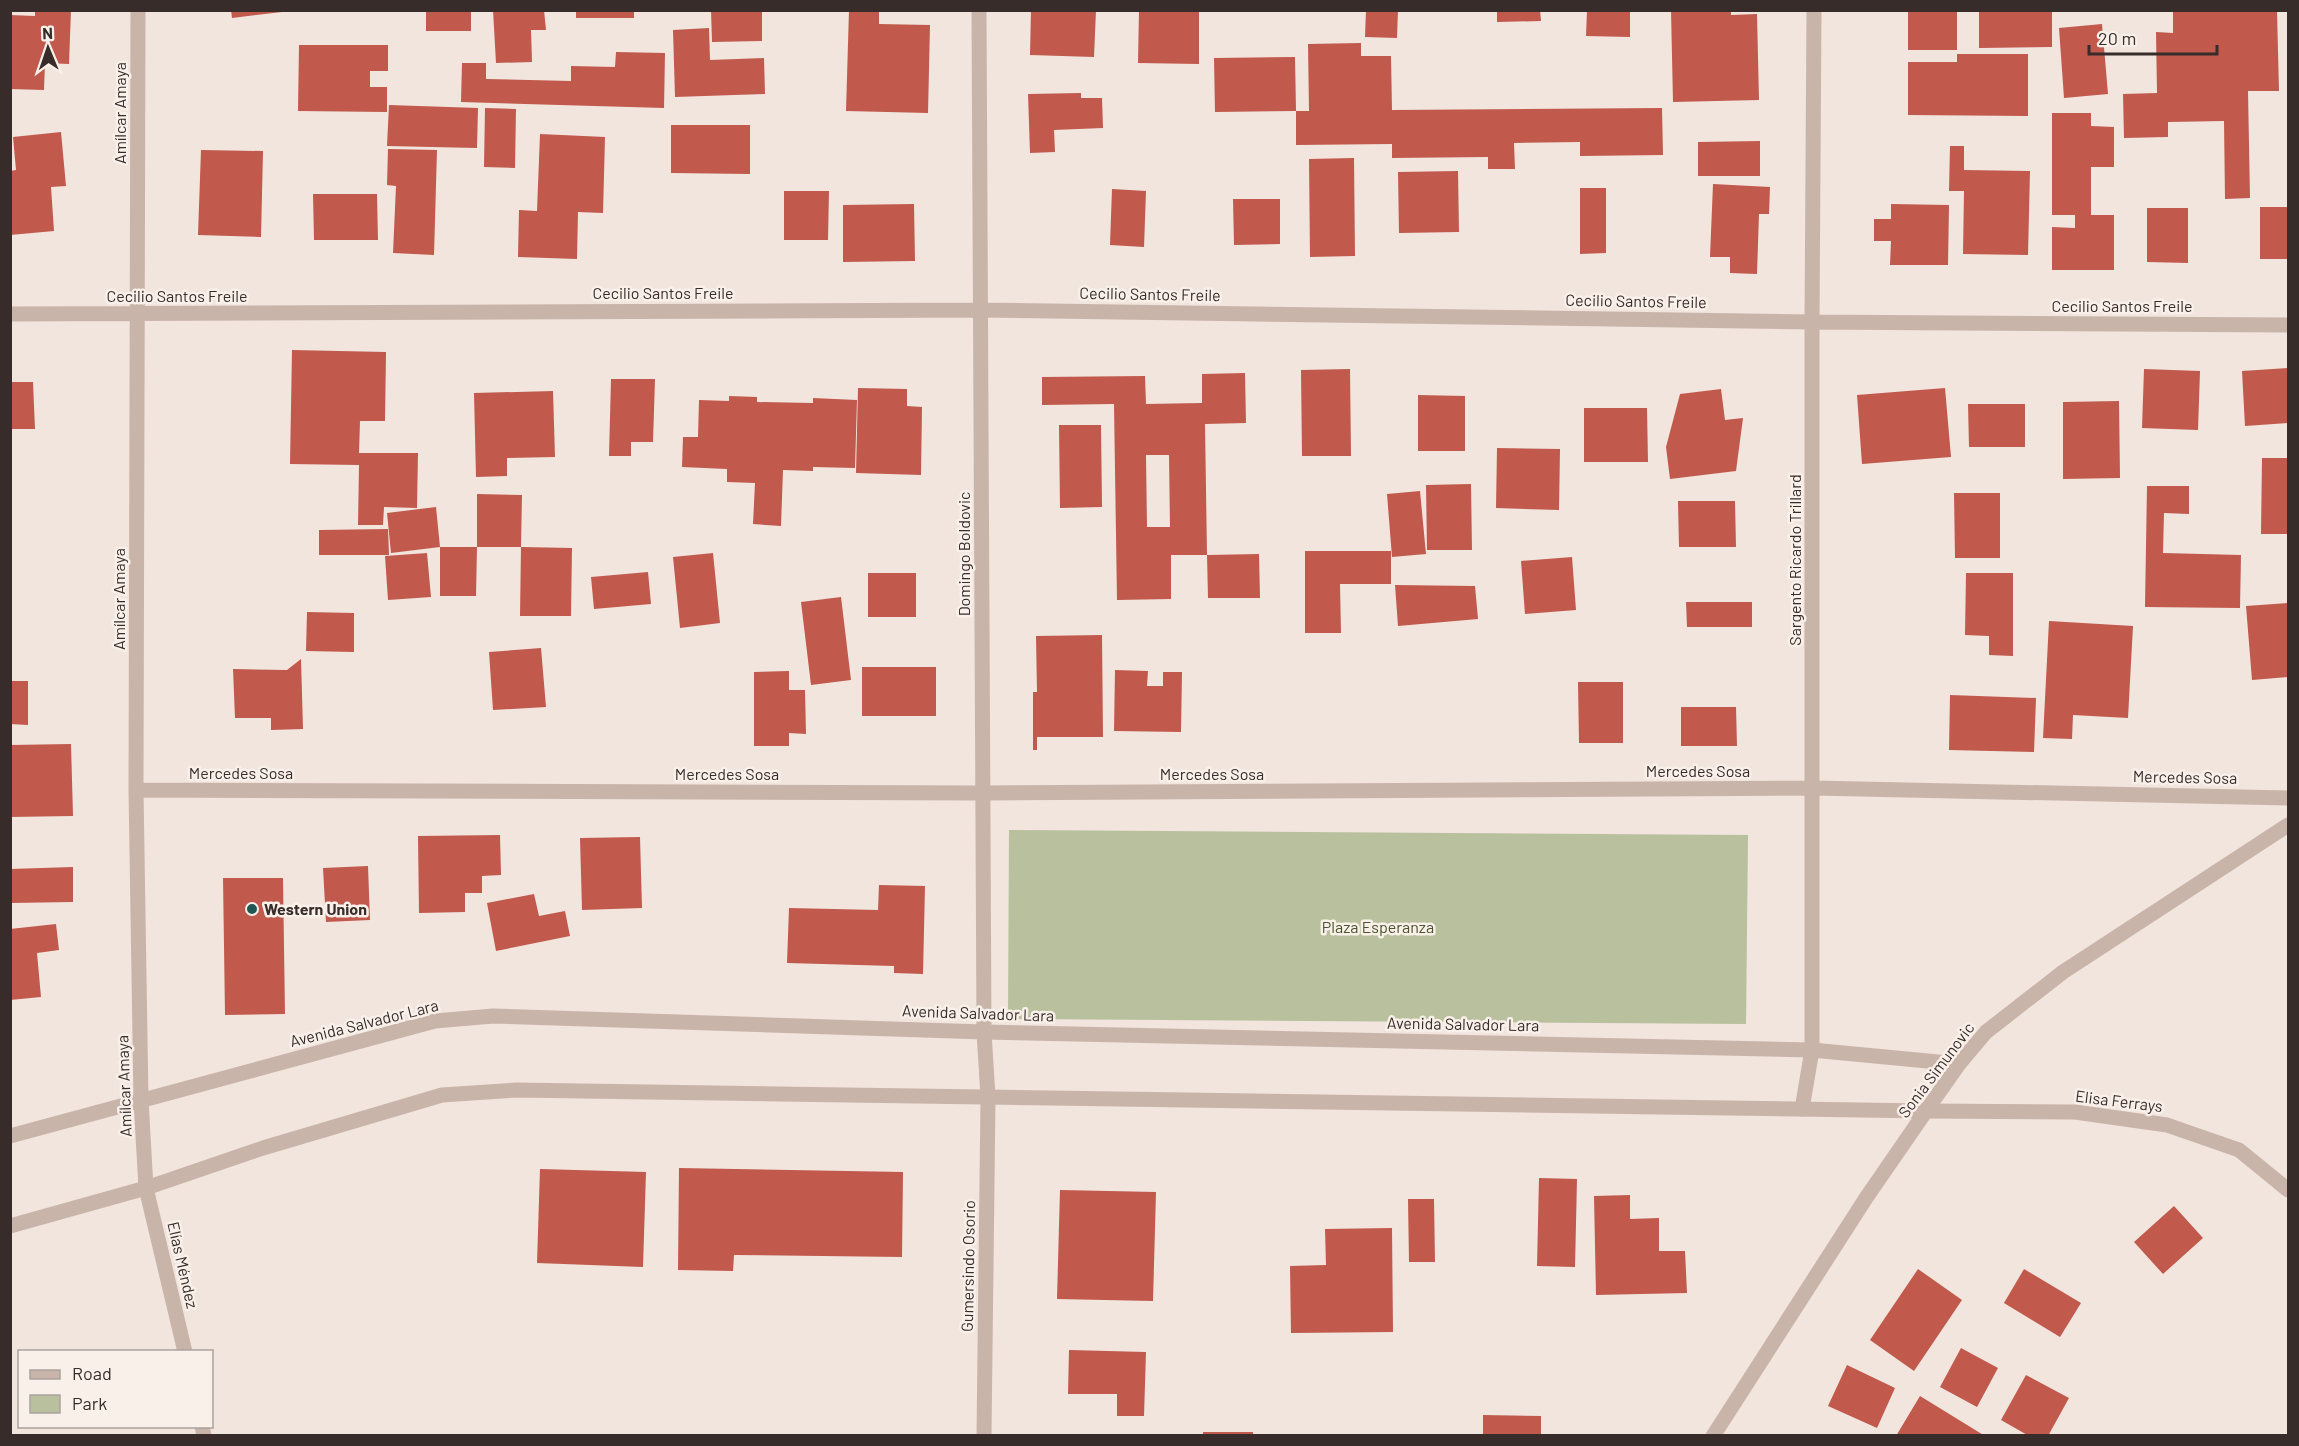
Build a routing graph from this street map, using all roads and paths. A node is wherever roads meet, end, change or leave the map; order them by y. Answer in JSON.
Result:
{"nodes":[{"id":1,"x":138,"y":10,"type":"edge"},
{"id":2,"x":980,"y":10,"type":"edge"},
{"id":3,"x":1814,"y":10,"type":"edge"},
{"id":4,"x":982,"y":310,"type":"junction"},
{"id":5,"x":10,"y":314,"type":"edge"},
{"id":6,"x":138,"y":314,"type":"junction"},
{"id":7,"x":1812,"y":322,"type":"junction"},
{"id":8,"x":2289,"y":325,"type":"edge"},
{"id":9,"x":1813,"y":788,"type":"junction"},
{"id":10,"x":136,"y":790,"type":"junction"},
{"id":11,"x":982,"y":793,"type":"junction"},
{"id":12,"x":2289,"y":798,"type":"edge"},
{"id":13,"x":2289,"y":825,"type":"edge"},
{"id":14,"x":984,"y":1032,"type":"junction"},
{"id":15,"x":1812,"y":1050,"type":"junction"},
{"id":16,"x":1959,"y":1064,"type":"junction"},
{"id":17,"x":988,"y":1097,"type":"junction"},
{"id":18,"x":141,"y":1100,"type":"junction"},
{"id":19,"x":1802,"y":1109,"type":"junction"},
{"id":20,"x":1926,"y":1111,"type":"junction"},
{"id":21,"x":10,"y":1136,"type":"edge"},
{"id":22,"x":146,"y":1188,"type":"junction"},
{"id":23,"x":2289,"y":1190,"type":"edge"},
{"id":24,"x":10,"y":1226,"type":"edge"},
{"id":25,"x":185,"y":1350,"type":"edge"},
{"id":26,"x":984,"y":1436,"type":"edge"},
{"id":27,"x":1713,"y":1436,"type":"edge"}],
"edges":[{"from":1,"to":6,"type":"street","name":"Amílcar Amaya"},
{"from":2,"to":4,"type":"street","name":"Domingo Boldovic"},
{"from":3,"to":7,"type":"street","name":"Sargento Ricardo Trillard"},
{"from":4,"to":6,"type":"street","name":"Cecilio Santos Freile"},
{"from":4,"to":7,"type":"street","name":"Cecilio Santos Freile"},
{"from":4,"to":11,"type":"street","name":"Domingo Boldovic"},
{"from":5,"to":6,"type":"street","name":"Cecilio Santos Freile"},
{"from":6,"to":10,"type":"street","name":"Amílcar Amaya"},
{"from":7,"to":8,"type":"street","name":"Cecilio Santos Freile"},
{"from":7,"to":9,"type":"street","name":"Sargento Ricardo Trillard"},
{"from":9,"to":11,"type":"street","name":"Mercedes Sosa"},
{"from":9,"to":12,"type":"street","name":"Mercedes Sosa"},
{"from":9,"to":15,"type":"street","name":"Sargento Ricardo Trillard"},
{"from":10,"to":11,"type":"street","name":"Mercedes Sosa"},
{"from":10,"to":18,"type":"street","name":"Amílcar Amaya"},
{"from":11,"to":14,"type":"street","name":"Domingo Boldovic"},
{"from":13,"to":16,"type":"street","name":"Sonia Simunovic"},
{"from":14,"to":15,"type":"street","name":"Avenida Salvador Lara"},
{"from":14,"to":17,"type":"street","name":"Domingo Boldovic"},
{"from":14,"to":18,"type":"street","name":"Avenida Salvador Lara"},
{"from":15,"to":16,"type":"street","name":"Avenida Salvador Lara"},
{"from":15,"to":19,"type":"street","name":"Sargento Ricardo Trillard"},
{"from":16,"to":20,"type":"street","name":"Sonia Simunovic"},
{"from":17,"to":19,"type":"street"},
{"from":17,"to":22,"type":"street"},
{"from":17,"to":26,"type":"street","name":"Gumersindo Osorio"},
{"from":18,"to":21,"type":"street","name":"Avenida Salvador Lara"},
{"from":18,"to":22,"type":"street","name":"Amílcar Amaya"},
{"from":19,"to":20,"type":"street"},
{"from":20,"to":23,"type":"street","name":"Elisa Ferrays"},
{"from":20,"to":27,"type":"street","name":"Sonia Simunovic"},
{"from":22,"to":24,"type":"street"},
{"from":22,"to":25,"type":"street","name":"Elías Méndez"}]}
